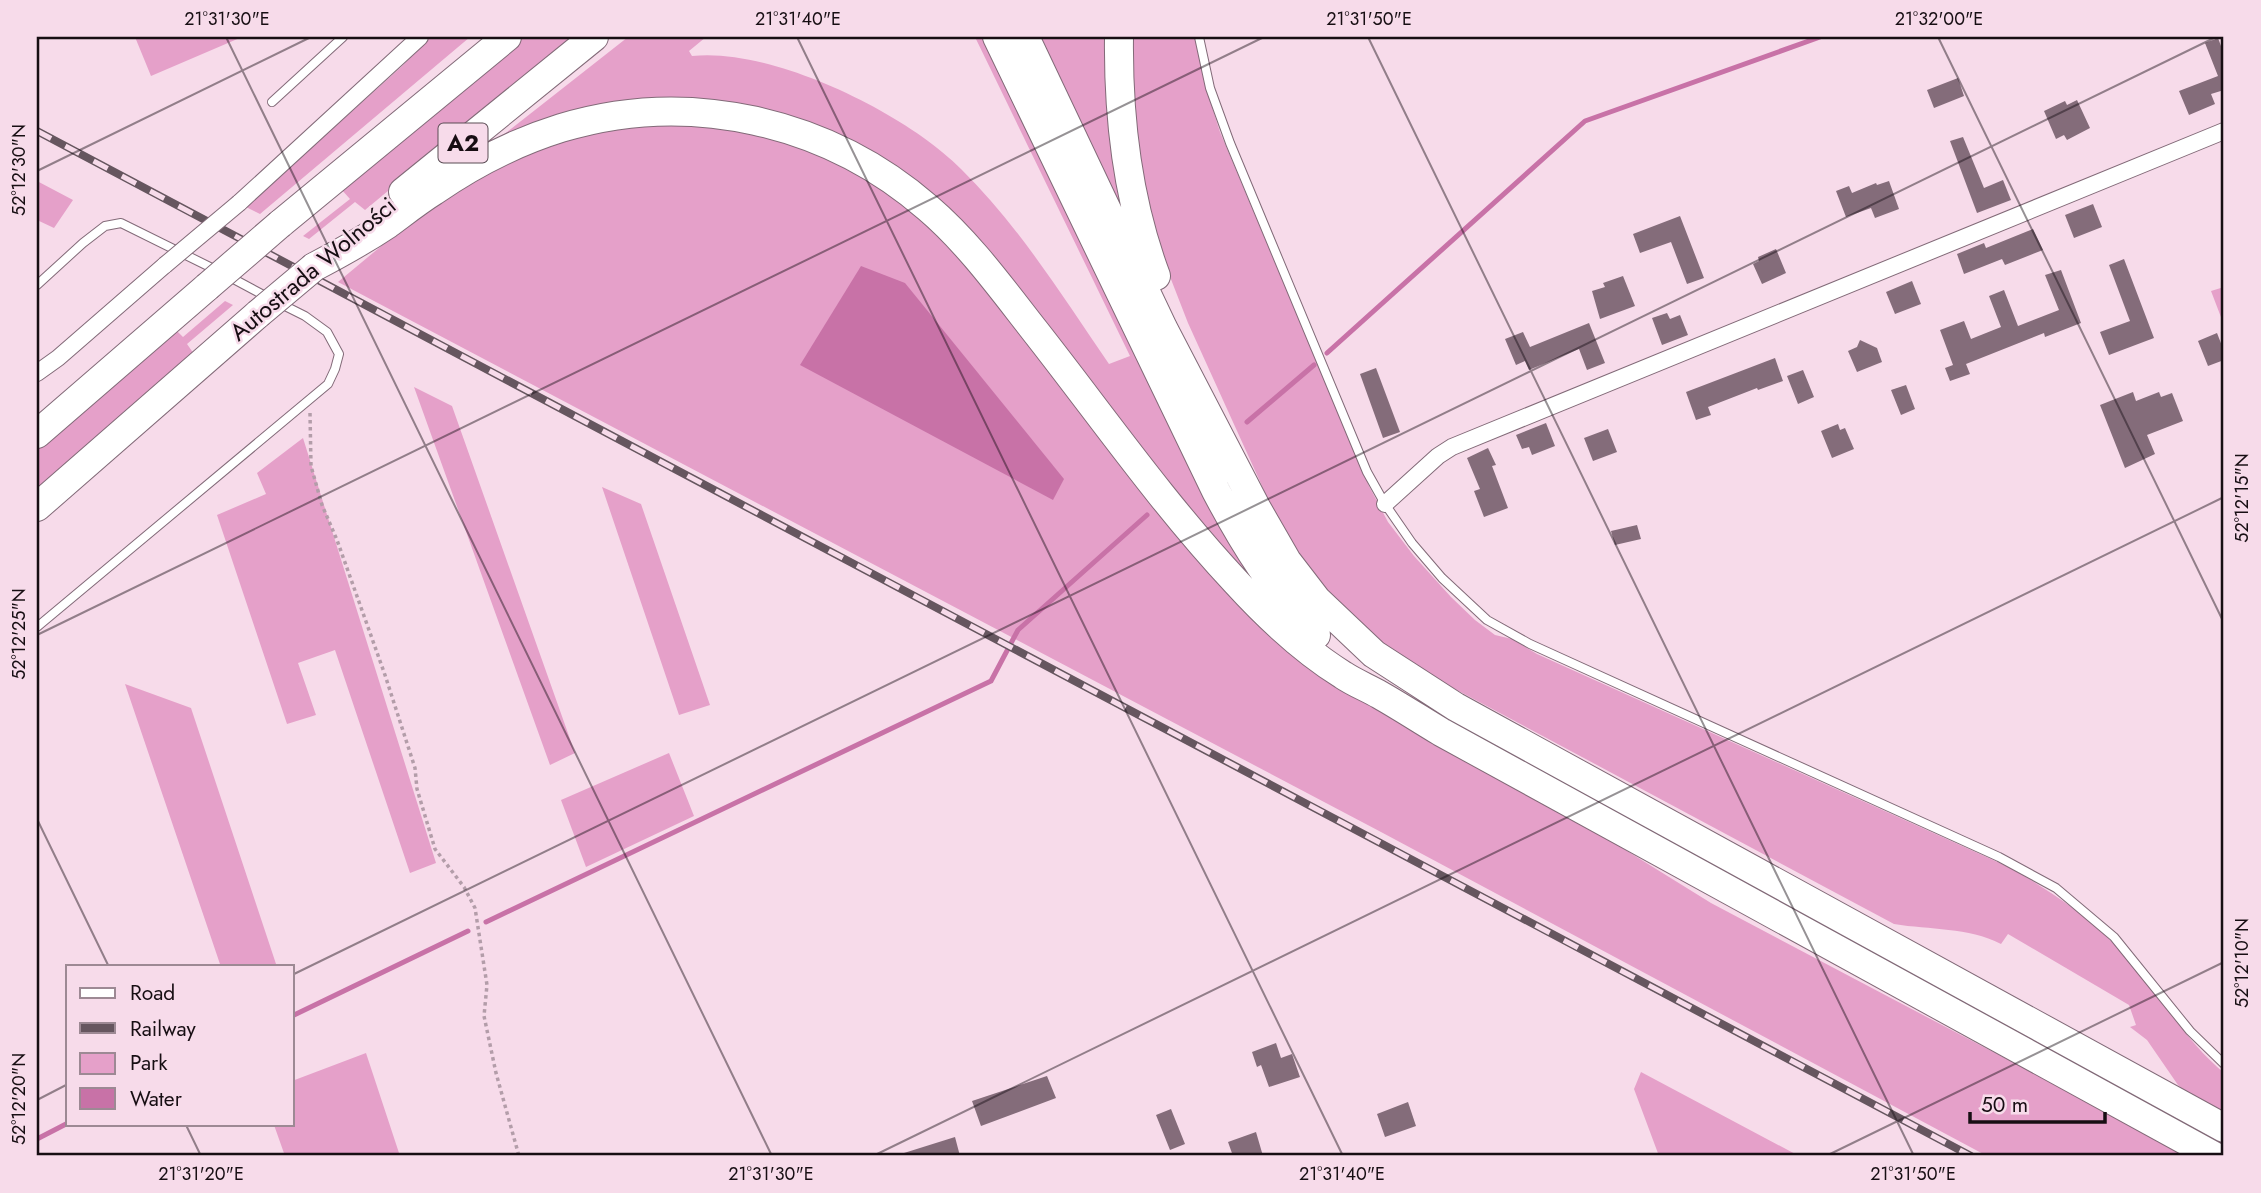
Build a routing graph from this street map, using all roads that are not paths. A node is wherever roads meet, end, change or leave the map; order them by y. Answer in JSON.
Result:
{"nodes":[{"id":1,"x":343,"y":37,"type":"edge"},
{"id":2,"x":420,"y":37,"type":"edge"},
{"id":3,"x":507,"y":37,"type":"edge"},
{"id":4,"x":594,"y":37,"type":"edge"},
{"id":5,"x":998,"y":37,"type":"edge"},
{"id":6,"x":1025,"y":37,"type":"edge"},
{"id":7,"x":1119,"y":37,"type":"edge"},
{"id":8,"x":1199,"y":37,"type":"edge"},
{"id":9,"x":272,"y":103,"type":"dead end"},
{"id":10,"x":2224,"y":131,"type":"edge"},
{"id":11,"x":328,"y":258,"type":"junction"},
{"id":12,"x":37,"y":285,"type":"edge"},
{"id":13,"x":37,"y":373,"type":"edge"},
{"id":14,"x":1209,"y":413,"type":"junction"},
{"id":15,"x":37,"y":434,"type":"edge"},
{"id":16,"x":1385,"y":504,"type":"junction"},
{"id":17,"x":37,"y":507,"type":"edge"},
{"id":18,"x":37,"y":627,"type":"edge"},
{"id":19,"x":1382,"y":696,"type":"junction"},
{"id":20,"x":2224,"y":1064,"type":"edge"},
{"id":21,"x":2224,"y":1128,"type":"edge"},
{"id":22,"x":2214,"y":1156,"type":"edge"}],
"edges":[{"from":1,"to":9,"type":"lane"},
{"from":2,"to":13,"type":"street","bridge":true},
{"from":3,"to":15,"type":"highway","number":"A2","bridge":true},
{"from":4,"to":11,"type":"highway","name":"Autostrada Wolności","number":"A2"},
{"from":5,"to":19,"type":"highway"},
{"from":6,"to":14,"type":"highway"},
{"from":7,"to":14,"type":"highway"},
{"from":8,"to":16,"type":"lane"},
{"from":10,"to":16,"type":"street"},
{"from":11,"to":17,"type":"highway","name":"Autostrada Wolności","number":"A2","bridge":true},
{"from":11,"to":19,"type":"highway"},
{"from":12,"to":18,"type":"lane"},
{"from":14,"to":21,"type":"highway"},
{"from":16,"to":20,"type":"lane"},
{"from":19,"to":22,"type":"highway"}]}
